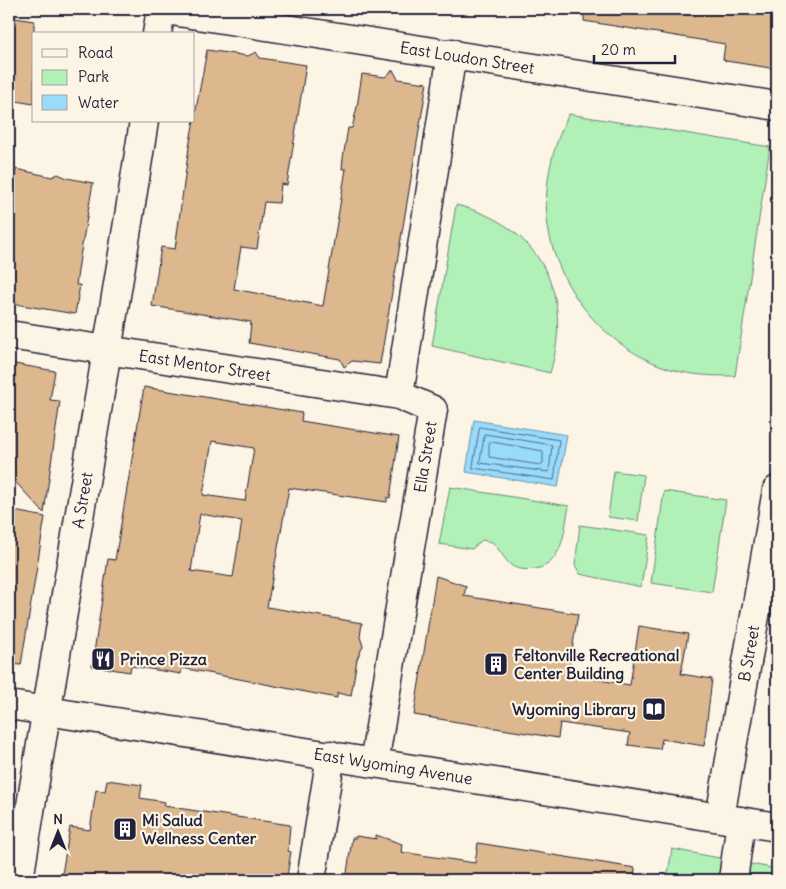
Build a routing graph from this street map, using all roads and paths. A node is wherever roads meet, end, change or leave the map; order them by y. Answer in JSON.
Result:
{"nodes":[{"id":1,"x":160,"y":9,"type":"edge"},
{"id":2,"x":157,"y":32,"type":"edge"},
{"id":3,"x":452,"y":53,"type":"junction"},
{"id":4,"x":777,"y":106,"type":"edge"},
{"id":5,"x":144,"y":122,"type":"edge"},
{"id":6,"x":9,"y":335,"type":"edge"},
{"id":7,"x":109,"y":350,"type":"junction"},
{"id":8,"x":399,"y":395,"type":"junction"},
{"id":9,"x":777,"y":490,"type":"edge"},
{"id":10,"x":9,"y":705,"type":"edge"},
{"id":11,"x":46,"y":711,"type":"junction"},
{"id":12,"x":331,"y":756,"type":"junction"},
{"id":13,"x":374,"y":763,"type":"junction"},
{"id":14,"x":730,"y":819,"type":"junction"},
{"id":15,"x":777,"y":826,"type":"edge"},
{"id":16,"x":20,"y":880,"type":"edge"},
{"id":17,"x":311,"y":880,"type":"edge"},
{"id":18,"x":733,"y":880,"type":"edge"}],
"edges":[{"from":1,"to":2,"type":"street"},
{"from":1,"to":3,"type":"street","name":"East Loudon Street"},
{"from":3,"to":4,"type":"street","name":"East Loudon Street"},
{"from":3,"to":8,"type":"street"},
{"from":5,"to":7,"type":"street","name":"A Street"},
{"from":6,"to":7,"type":"street","name":"East Mentor Street"},
{"from":7,"to":8,"type":"street","name":"East Mentor Street"},
{"from":7,"to":11,"type":"street","name":"A Street"},
{"from":8,"to":13,"type":"street","name":"Ella Street"},
{"from":9,"to":14,"type":"street","name":"B Street"},
{"from":10,"to":11,"type":"street","name":"East Wyoming Avenue"},
{"from":11,"to":12,"type":"street","name":"East Wyoming Avenue"},
{"from":11,"to":16,"type":"street","name":"A Street"},
{"from":12,"to":13,"type":"street","name":"East Wyoming Avenue"},
{"from":12,"to":17,"type":"street"},
{"from":13,"to":14,"type":"street","name":"East Wyoming Avenue"},
{"from":14,"to":15,"type":"street","name":"East Wyoming Avenue"},
{"from":14,"to":18,"type":"street","name":"B Street"}]}
